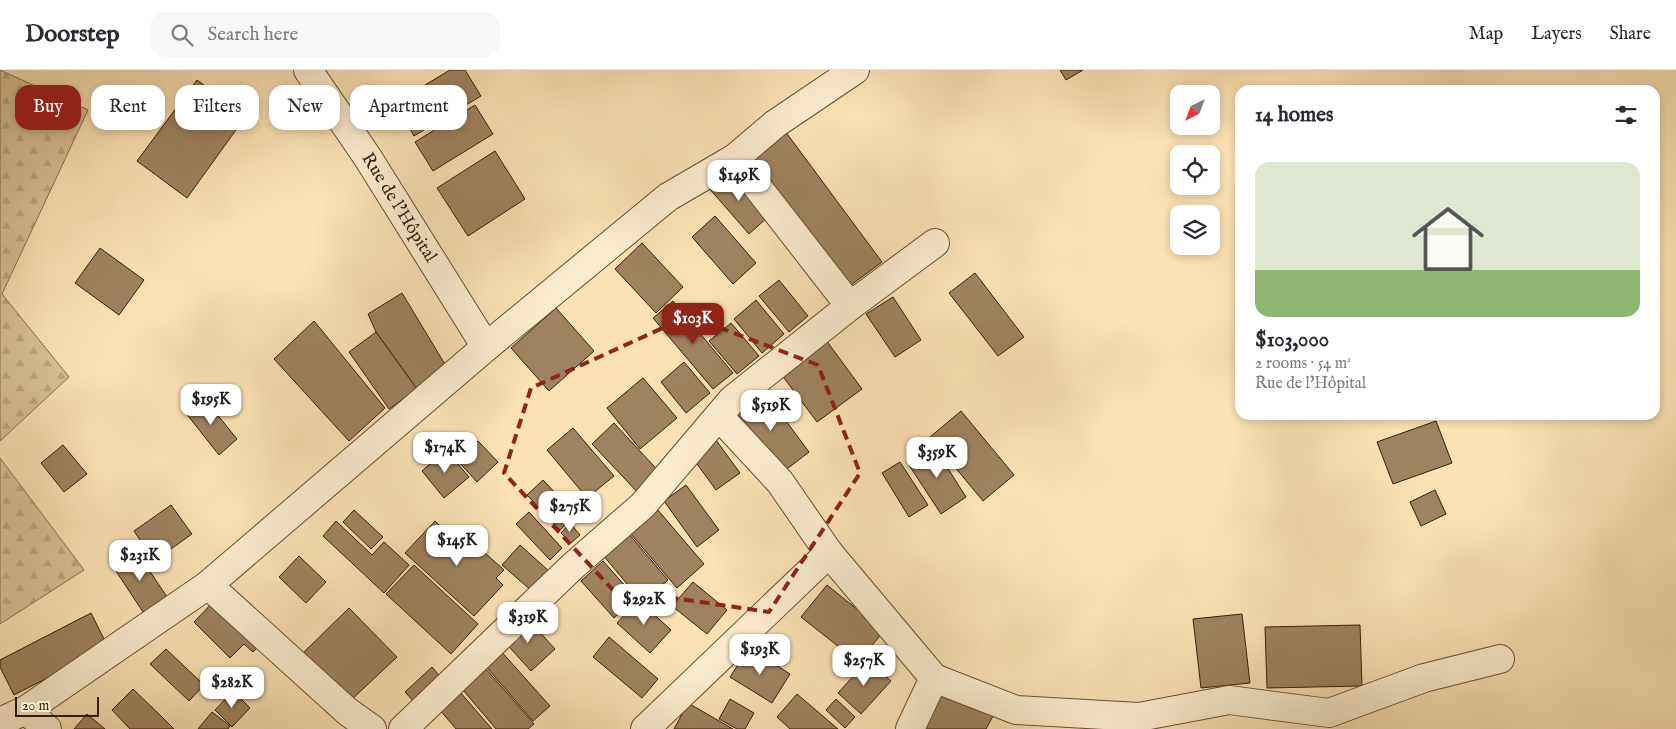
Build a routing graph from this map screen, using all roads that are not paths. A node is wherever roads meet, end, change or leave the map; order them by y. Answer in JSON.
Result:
{"nodes":[{"id":1,"x":308,"y":70,"type":"edge"},
{"id":2,"x":855,"y":70,"type":"edge"},
{"id":3,"x":735,"y":158,"type":"junction"},
{"id":4,"x":935,"y":243,"type":"dead end"},
{"id":5,"x":850,"y":306,"type":"junction"},
{"id":6,"x":486,"y":347,"type":"junction"},
{"id":7,"x":729,"y":427,"type":"dead end"},
{"id":8,"x":829,"y":553,"type":"junction"},
{"id":9,"x":208,"y":585,"type":"junction"},
{"id":10,"x":1500,"y":659,"type":"dead end"},
{"id":11,"x":934,"y":678,"type":"junction"},
{"id":12,"x":26,"y":710,"type":"junction"},
{"id":13,"x":0,"y":722,"type":"edge"},
{"id":14,"x":1138,"y":723,"type":"edge"},
{"id":15,"x":47,"y":729,"type":"edge"},
{"id":16,"x":372,"y":729,"type":"edge"},
{"id":17,"x":403,"y":729,"type":"edge"},
{"id":18,"x":645,"y":729,"type":"edge"},
{"id":19,"x":910,"y":729,"type":"edge"}],
"edges":[{"from":1,"to":6,"type":"street","name":"Rue de l'Hôpital"},
{"from":2,"to":3,"type":"street"},
{"from":3,"to":5,"type":"street"},
{"from":3,"to":6,"type":"street"},
{"from":4,"to":5,"type":"street"},
{"from":5,"to":17,"type":"street"},
{"from":6,"to":9,"type":"street"},
{"from":7,"to":8,"type":"street"},
{"from":8,"to":11,"type":"street"},
{"from":8,"to":18,"type":"street"},
{"from":9,"to":12,"type":"street"},
{"from":9,"to":16,"type":"street"},
{"from":10,"to":14,"type":"street"},
{"from":11,"to":14,"type":"street"},
{"from":11,"to":19,"type":"street"},
{"from":12,"to":13,"type":"street"},
{"from":12,"to":15,"type":"street"}]}
